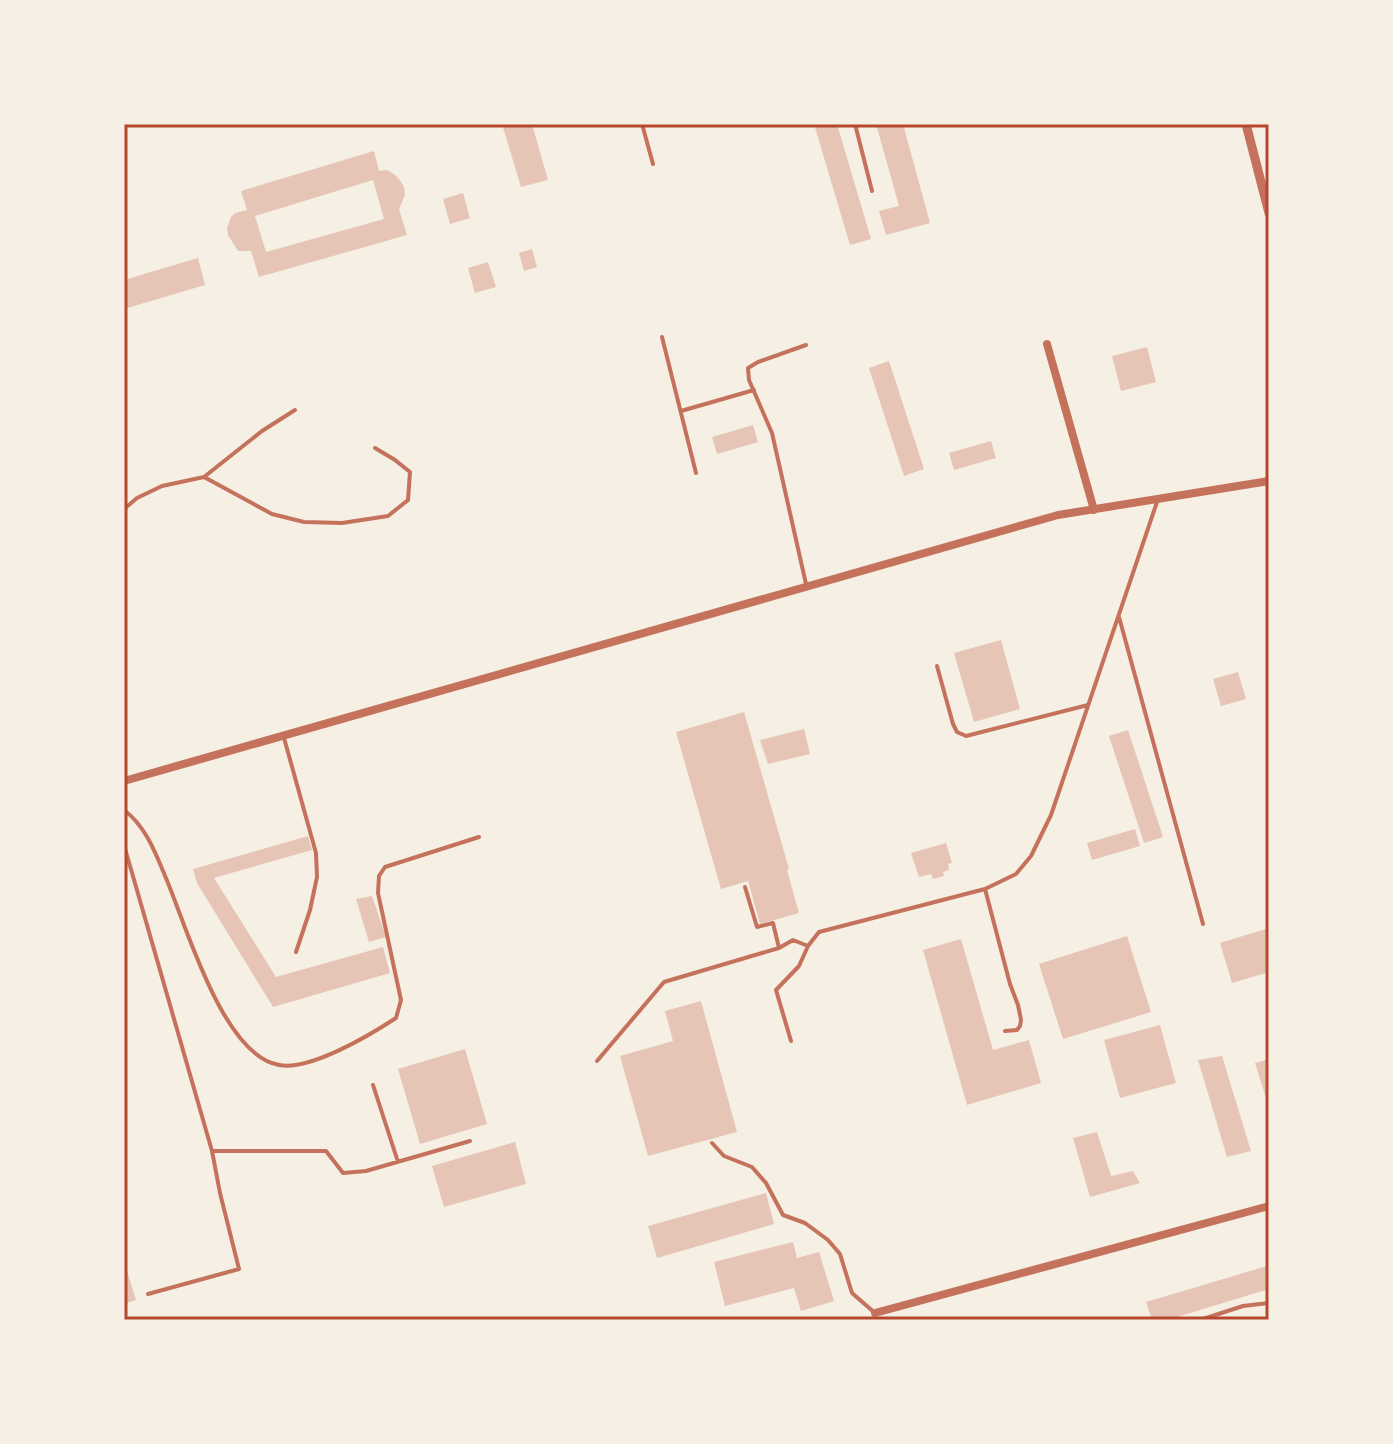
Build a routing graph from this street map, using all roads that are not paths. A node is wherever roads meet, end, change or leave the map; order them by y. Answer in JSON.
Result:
{"nodes":[{"id":1,"x":642,"y":124,"type":"edge"},
{"id":2,"x":855,"y":124,"type":"edge"},
{"id":3,"x":1246,"y":124,"type":"edge"},
{"id":4,"x":653,"y":164,"type":"dead end"},
{"id":5,"x":872,"y":191,"type":"dead end"},
{"id":6,"x":1269,"y":213,"type":"edge"},
{"id":7,"x":662,"y":337,"type":"dead end"},
{"id":8,"x":1047,"y":344,"type":"dead end"},
{"id":9,"x":806,"y":345,"type":"dead end"},
{"id":10,"x":754,"y":390,"type":"junction"},
{"id":11,"x":295,"y":410,"type":"dead end"},
{"id":12,"x":681,"y":411,"type":"junction"},
{"id":13,"x":375,"y":448,"type":"dead end"},
{"id":14,"x":696,"y":473,"type":"dead end"},
{"id":15,"x":204,"y":477,"type":"junction"},
{"id":16,"x":1269,"y":481,"type":"edge"},
{"id":17,"x":1157,"y":499,"type":"junction"},
{"id":18,"x":124,"y":509,"type":"edge"},
{"id":19,"x":1094,"y":510,"type":"junction"},
{"id":20,"x":807,"y":587,"type":"junction"},
{"id":21,"x":1119,"y":614,"type":"junction"},
{"id":22,"x":937,"y":666,"type":"dead end"},
{"id":23,"x":1088,"y":705,"type":"junction"},
{"id":24,"x":283,"y":735,"type":"junction"},
{"id":25,"x":124,"y":781,"type":"edge"},
{"id":26,"x":124,"y":810,"type":"edge"},
{"id":27,"x":479,"y":837,"type":"dead end"},
{"id":28,"x":124,"y":845,"type":"edge"},
{"id":29,"x":745,"y":887,"type":"dead end"},
{"id":30,"x":985,"y":889,"type":"junction"},
{"id":31,"x":1203,"y":924,"type":"dead end"},
{"id":32,"x":808,"y":946,"type":"junction"},
{"id":33,"x":779,"y":948,"type":"junction"},
{"id":34,"x":296,"y":952,"type":"dead end"},
{"id":35,"x":1005,"y":1031,"type":"dead end"},
{"id":36,"x":791,"y":1041,"type":"dead end"},
{"id":37,"x":597,"y":1061,"type":"dead end"},
{"id":38,"x":373,"y":1085,"type":"dead end"},
{"id":39,"x":470,"y":1141,"type":"dead end"},
{"id":40,"x":712,"y":1143,"type":"dead end"},
{"id":41,"x":212,"y":1151,"type":"junction"},
{"id":42,"x":398,"y":1162,"type":"junction"},
{"id":43,"x":1269,"y":1206,"type":"edge"},
{"id":44,"x":148,"y":1294,"type":"dead end"},
{"id":45,"x":1269,"y":1303,"type":"edge"},
{"id":46,"x":875,"y":1313,"type":"joint"},
{"id":47,"x":1200,"y":1320,"type":"edge"}],
"edges":[{"from":1,"to":4,"type":"lane"},
{"from":2,"to":5,"type":"lane"},
{"from":3,"to":6,"type":"street"},
{"from":7,"to":12,"type":"lane"},
{"from":8,"to":19,"type":"street"},
{"from":9,"to":10,"type":"lane"},
{"from":10,"to":12,"type":"lane"},
{"from":10,"to":20,"type":"lane"},
{"from":11,"to":15,"type":"lane"},
{"from":12,"to":14,"type":"lane"},
{"from":13,"to":15,"type":"lane"},
{"from":15,"to":18,"type":"lane"},
{"from":16,"to":17,"type":"street"},
{"from":17,"to":19,"type":"street"},
{"from":17,"to":21,"type":"lane"},
{"from":19,"to":20,"type":"street"},
{"from":20,"to":24,"type":"street"},
{"from":21,"to":23,"type":"lane"},
{"from":21,"to":31,"type":"lane"},
{"from":22,"to":23,"type":"lane"},
{"from":23,"to":30,"type":"lane"},
{"from":24,"to":25,"type":"street"},
{"from":24,"to":34,"type":"lane"},
{"from":26,"to":27,"type":"lane"},
{"from":28,"to":41,"type":"lane"},
{"from":29,"to":33,"type":"lane"},
{"from":30,"to":32,"type":"lane"},
{"from":30,"to":35,"type":"lane"},
{"from":32,"to":33,"type":"lane"},
{"from":32,"to":36,"type":"lane"},
{"from":33,"to":37,"type":"lane"},
{"from":38,"to":42,"type":"lane"},
{"from":39,"to":42,"type":"lane"},
{"from":40,"to":46,"type":"lane"},
{"from":41,"to":42,"type":"lane"},
{"from":41,"to":44,"type":"lane"},
{"from":43,"to":46,"type":"street"},
{"from":45,"to":47,"type":"lane"}]}
